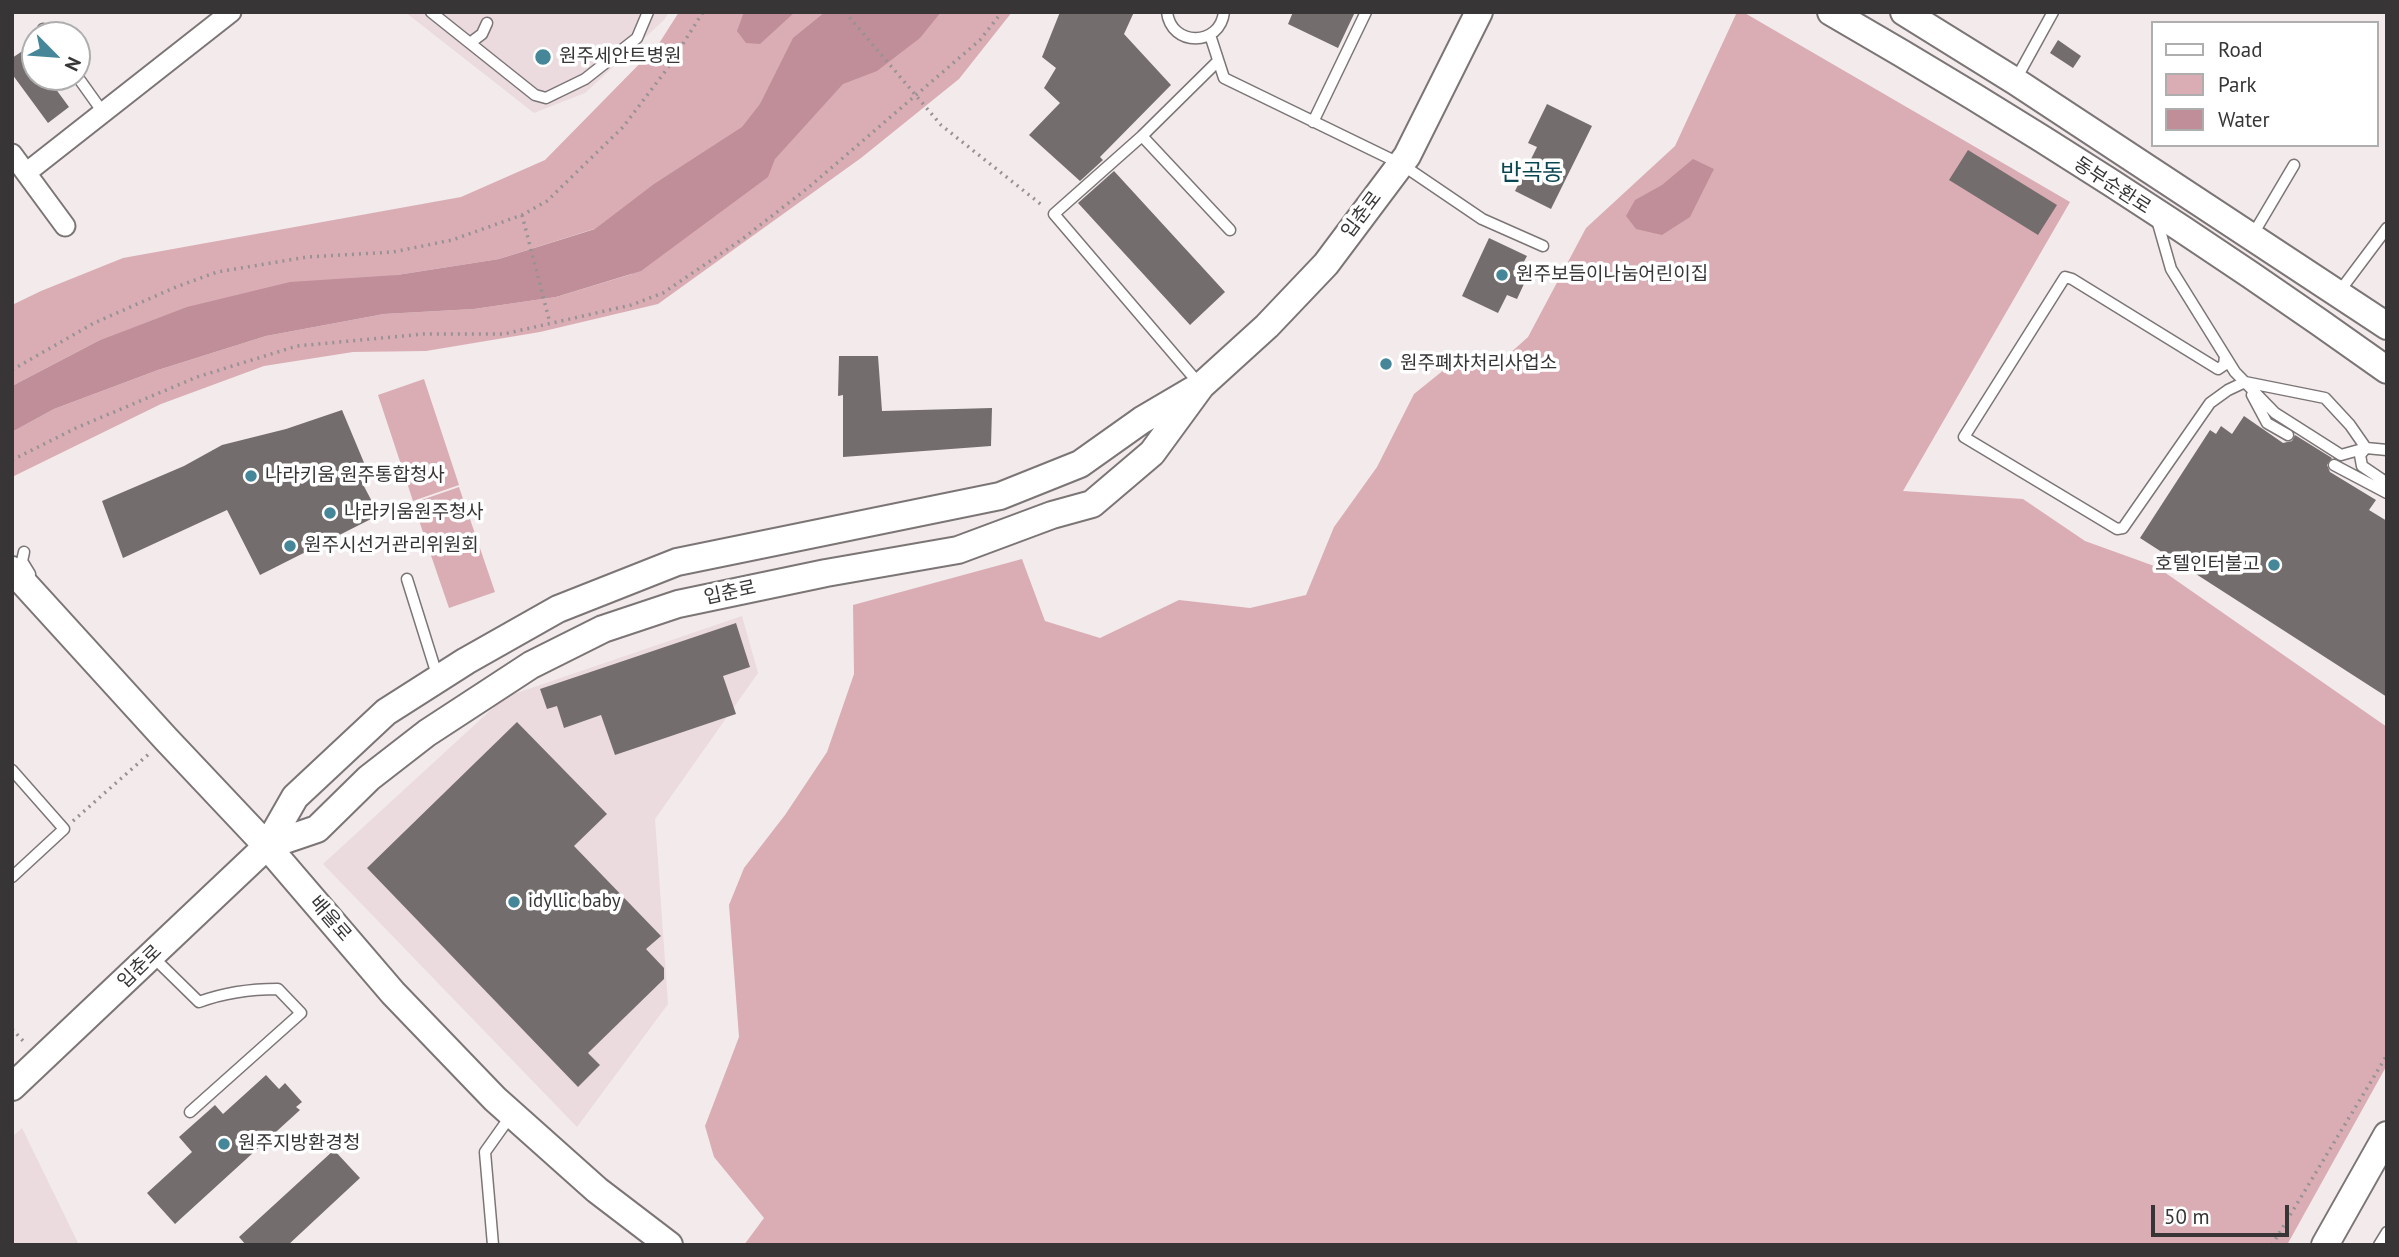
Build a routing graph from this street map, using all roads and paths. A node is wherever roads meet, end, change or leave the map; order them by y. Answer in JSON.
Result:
{"nodes":[{"id":1,"x":231,"y":12,"type":"edge"},
{"id":2,"x":431,"y":12,"type":"edge"},
{"id":3,"x":648,"y":12,"type":"edge"},
{"id":4,"x":703,"y":12,"type":"edge"},
{"id":5,"x":845,"y":12,"type":"edge"},
{"id":6,"x":1002,"y":12,"type":"edge"},
{"id":7,"x":1167,"y":12,"type":"edge"},
{"id":8,"x":1224,"y":12,"type":"edge"},
{"id":9,"x":1366,"y":12,"type":"edge"},
{"id":10,"x":1479,"y":12,"type":"edge"},
{"id":11,"x":1831,"y":12,"type":"edge"},
{"id":12,"x":1904,"y":12,"type":"edge"},
{"id":13,"x":2053,"y":12,"type":"edge"},
{"id":14,"x":487,"y":23,"type":"dead end"},
{"id":15,"x":1210,"y":35,"type":"junction"},
{"id":16,"x":470,"y":43,"type":"junction"},
{"id":17,"x":1218,"y":61,"type":"junction"},
{"id":18,"x":2015,"y":81,"type":"junction"},
{"id":19,"x":88,"y":91,"type":"edge"},
{"id":20,"x":916,"y":97,"type":"junction"},
{"id":21,"x":102,"y":111,"type":"junction"},
{"id":22,"x":1997,"y":111,"type":"junction"},
{"id":23,"x":1313,"y":122,"type":"junction"},
{"id":24,"x":1142,"y":136,"type":"junction"},
{"id":25,"x":12,"y":154,"type":"edge"},
{"id":26,"x":1401,"y":164,"type":"junction"},
{"id":27,"x":2294,"y":164,"type":"dead end"},
{"id":28,"x":26,"y":173,"type":"junction"},
{"id":29,"x":2155,"y":213,"type":"junction"},
{"id":30,"x":1054,"y":214,"type":"junction"},
{"id":31,"x":522,"y":215,"type":"junction"},
{"id":32,"x":65,"y":226,"type":"dead end"},
{"id":33,"x":2387,"y":228,"type":"edge"},
{"id":34,"x":1230,"y":230,"type":"dead end"},
{"id":35,"x":2252,"y":236,"type":"junction"},
{"id":36,"x":1544,"y":246,"type":"dead end"},
{"id":37,"x":2337,"y":295,"type":"junction"},
{"id":38,"x":550,"y":323,"type":"junction"},
{"id":39,"x":2387,"y":326,"type":"edge"},
{"id":40,"x":2225,"y":356,"type":"junction"},
{"id":41,"x":12,"y":370,"type":"edge"},
{"id":42,"x":2387,"y":370,"type":"edge"},
{"id":43,"x":2245,"y":382,"type":"junction"},
{"id":44,"x":1201,"y":386,"type":"junction"},
{"id":45,"x":2288,"y":435,"type":"dead end"},
{"id":46,"x":2366,"y":448,"type":"junction"},
{"id":47,"x":2387,"y":450,"type":"edge"},
{"id":48,"x":12,"y":460,"type":"edge"},
{"id":49,"x":2334,"y":465,"type":"dead end"},
{"id":50,"x":2387,"y":482,"type":"edge"},
{"id":51,"x":2387,"y":493,"type":"edge"},
{"id":52,"x":12,"y":568,"type":"edge"},
{"id":53,"x":407,"y":579,"type":"dead end"},
{"id":54,"x":23,"y":598,"type":"edge"},
{"id":55,"x":66,"y":628,"type":"junction"},
{"id":56,"x":439,"y":678,"type":"junction"},
{"id":57,"x":166,"y":739,"type":"junction"},
{"id":58,"x":12,"y":770,"type":"edge"},
{"id":59,"x":64,"y":829,"type":"junction"},
{"id":60,"x":267,"y":846,"type":"junction"},
{"id":61,"x":12,"y":877,"type":"edge"},
{"id":62,"x":151,"y":956,"type":"junction"},
{"id":63,"x":2387,"y":1055,"type":"edge"},
{"id":64,"x":12,"y":1087,"type":"edge"},
{"id":65,"x":190,"y":1112,"type":"dead end"},
{"id":66,"x":512,"y":1113,"type":"junction"},
{"id":67,"x":2387,"y":1135,"type":"edge"},
{"id":68,"x":2387,"y":1232,"type":"edge"},
{"id":69,"x":493,"y":1245,"type":"edge"},
{"id":70,"x":668,"y":1245,"type":"edge"},
{"id":71,"x":2272,"y":1245,"type":"edge"},
{"id":72,"x":2325,"y":1245,"type":"edge"},
{"id":73,"x":2379,"y":1245,"type":"edge"}],
"edges":[{"from":1,"to":21,"type":"street"},
{"from":2,"to":16,"type":"lane"},
{"from":3,"to":16,"type":"lane"},
{"from":4,"to":31,"type":"path"},
{"from":5,"to":20,"type":"path"},
{"from":6,"to":20,"type":"path"},
{"from":7,"to":15,"type":"lane"},
{"from":8,"to":15,"type":"lane"},
{"from":9,"to":23,"type":"lane"},
{"from":10,"to":26,"type":"street","name":"입춘로"},
{"from":11,"to":22,"type":"street","name":"동부순환로"},
{"from":12,"to":18,"type":"street","name":"동부순환로"},
{"from":13,"to":18,"type":"lane"},
{"from":14,"to":16,"type":"lane"},
{"from":15,"to":17,"type":"lane"},
{"from":17,"to":23,"type":"lane"},
{"from":17,"to":24,"type":"lane"},
{"from":18,"to":22,"type":"street"},
{"from":18,"to":35,"type":"street","name":"동부순환로"},
{"from":19,"to":21,"type":"lane"},
{"from":20,"to":30,"type":"path"},
{"from":20,"to":38,"type":"path"},
{"from":21,"to":28,"type":"street"},
{"from":22,"to":29,"type":"street","name":"동부순환로"},
{"from":23,"to":26,"type":"lane"},
{"from":24,"to":30,"type":"lane"},
{"from":24,"to":34,"type":"lane"},
{"from":25,"to":28,"type":"street"},
{"from":26,"to":36,"type":"lane"},
{"from":26,"to":44,"type":"street","name":"입춘로"},
{"from":27,"to":35,"type":"lane"},
{"from":28,"to":32,"type":"street"},
{"from":29,"to":40,"type":"lane"},
{"from":29,"to":42,"type":"street","name":"동부순환로"},
{"from":30,"to":44,"type":"lane"},
{"from":31,"to":38,"type":"path"},
{"from":31,"to":41,"type":"path"},
{"from":33,"to":37,"type":"lane"},
{"from":35,"to":37,"type":"street","name":"동부순환로"},
{"from":37,"to":39,"type":"street","name":"동부순환로"},
{"from":38,"to":48,"type":"path"},
{"from":40,"to":43,"type":"lane"},
{"from":40,"to":43,"type":"lane"},
{"from":43,"to":45,"type":"lane"},
{"from":43,"to":46,"type":"lane"},
{"from":43,"to":46,"type":"lane"},
{"from":44,"to":56,"type":"street","name":"입춘로"},
{"from":44,"to":60,"type":"street","name":"입춘로"},
{"from":46,"to":47,"type":"lane"},
{"from":46,"to":50,"type":"lane"},
{"from":49,"to":51,"type":"lane"},
{"from":52,"to":54,"type":"street","name":"배울로"},
{"from":52,"to":55,"type":"lane"},
{"from":53,"to":56,"type":"lane"},
{"from":54,"to":55,"type":"street","name":"배울로"},
{"from":55,"to":57,"type":"street","name":"배울로"},
{"from":56,"to":60,"type":"street","name":"입춘로"},
{"from":57,"to":59,"type":"path"},
{"from":57,"to":60,"type":"street","name":"배울로"},
{"from":58,"to":59,"type":"lane"},
{"from":59,"to":61,"type":"lane"},
{"from":60,"to":62,"type":"street","name":"입춘로"},
{"from":60,"to":66,"type":"street","name":"배울로"},
{"from":62,"to":64,"type":"street","name":"입춘로"},
{"from":62,"to":65,"type":"lane"},
{"from":63,"to":71,"type":"path"},
{"from":66,"to":69,"type":"lane"},
{"from":66,"to":70,"type":"street","name":"배울로"},
{"from":67,"to":72,"type":"street"},
{"from":68,"to":73,"type":"lane"}]}
